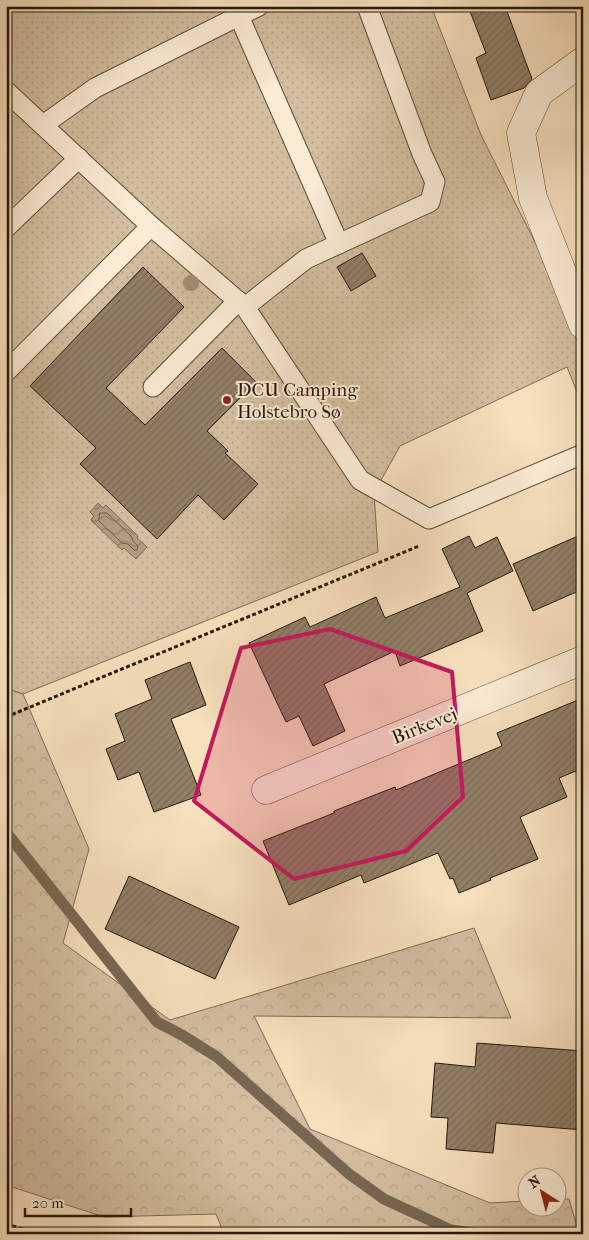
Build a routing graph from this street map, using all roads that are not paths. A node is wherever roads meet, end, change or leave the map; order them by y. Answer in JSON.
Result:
{"nodes":[{"id":1,"x":259,"y":6,"type":"edge"},
{"id":2,"x":367,"y":6,"type":"edge"},
{"id":3,"x":239,"y":16,"type":"junction"},
{"id":4,"x":583,"y":61,"type":"edge"},
{"id":5,"x":6,"y":91,"type":"edge"},
{"id":6,"x":43,"y":125,"type":"junction"},
{"id":7,"x":79,"y":158,"type":"junction"},
{"id":8,"x":151,"y":226,"type":"junction"},
{"id":9,"x":6,"y":228,"type":"edge"},
{"id":10,"x":339,"y":244,"type":"junction"},
{"id":11,"x":242,"y":304,"type":"junction"},
{"id":12,"x":583,"y":325,"type":"edge"},
{"id":13,"x":6,"y":372,"type":"edge"},
{"id":14,"x":153,"y":387,"type":"dead end"},
{"id":15,"x":583,"y":454,"type":"edge"},
{"id":16,"x":583,"y":660,"type":"edge"},
{"id":17,"x":266,"y":790,"type":"dead end"}],
"edges":[{"from":1,"to":3,"type":"lane"},
{"from":2,"to":10,"type":"lane"},
{"from":3,"to":6,"type":"lane"},
{"from":3,"to":10,"type":"lane"},
{"from":4,"to":12,"type":"street"},
{"from":5,"to":6,"type":"lane"},
{"from":6,"to":7,"type":"lane"},
{"from":7,"to":8,"type":"lane"},
{"from":7,"to":9,"type":"lane"},
{"from":8,"to":11,"type":"lane"},
{"from":8,"to":13,"type":"lane"},
{"from":10,"to":11,"type":"lane"},
{"from":11,"to":14,"type":"lane"},
{"from":11,"to":15,"type":"lane"},
{"from":16,"to":17,"type":"street","name":"Birkevej"}]}
